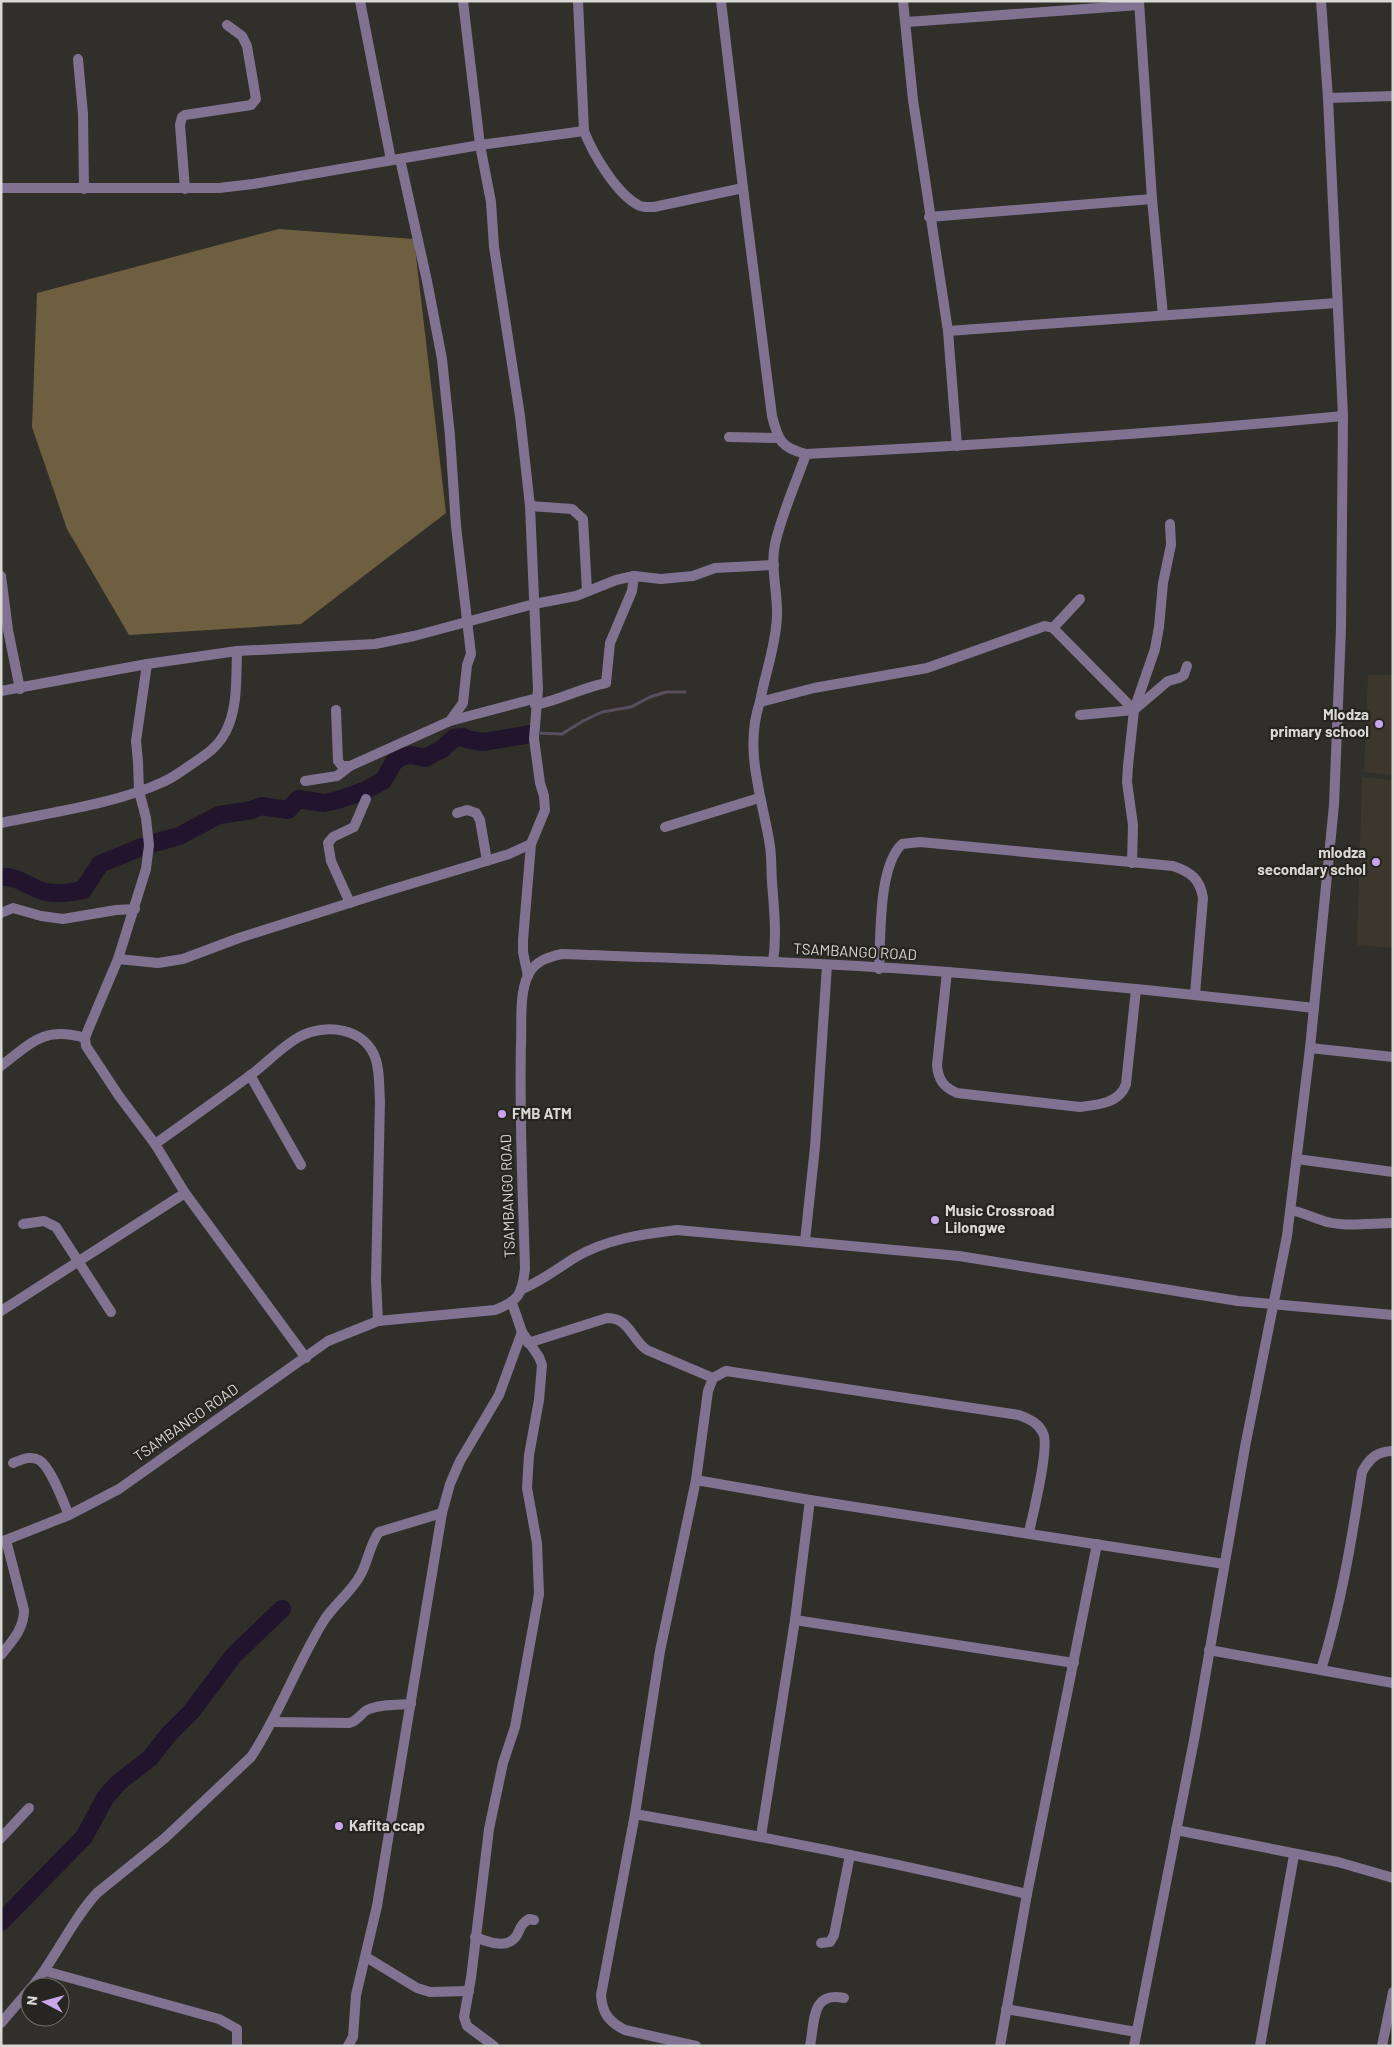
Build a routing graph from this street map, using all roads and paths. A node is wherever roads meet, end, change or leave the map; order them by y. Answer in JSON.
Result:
{"nodes":[{"id":1,"x":360,"y":1,"type":"edge"},
{"id":2,"x":463,"y":1,"type":"edge"},
{"id":3,"x":578,"y":1,"type":"edge"},
{"id":4,"x":722,"y":1,"type":"edge"},
{"id":5,"x":903,"y":1,"type":"edge"},
{"id":6,"x":1321,"y":1,"type":"edge"},
{"id":7,"x":1139,"y":3,"type":"edge"},
{"id":8,"x":907,"y":22,"type":"junction"},
{"id":9,"x":227,"y":25,"type":"dead end"},
{"id":10,"x":78,"y":59,"type":"dead end"},
{"id":11,"x":1393,"y":96,"type":"edge"},
{"id":12,"x":1328,"y":98,"type":"junction"},
{"id":13,"x":584,"y":131,"type":"junction"},
{"id":14,"x":480,"y":145,"type":"junction"},
{"id":15,"x":396,"y":159,"type":"junction"},
{"id":16,"x":1,"y":188,"type":"edge"},
{"id":17,"x":743,"y":188,"type":"junction"},
{"id":18,"x":84,"y":189,"type":"junction"},
{"id":19,"x":185,"y":189,"type":"junction"},
{"id":20,"x":1152,"y":199,"type":"junction"},
{"id":21,"x":929,"y":217,"type":"junction"},
{"id":22,"x":1337,"y":303,"type":"junction"},
{"id":23,"x":1163,"y":315,"type":"junction"},
{"id":24,"x":948,"y":331,"type":"junction"},
{"id":25,"x":1342,"y":416,"type":"junction"},
{"id":26,"x":729,"y":437,"type":"dead end"},
{"id":27,"x":778,"y":438,"type":"junction"},
{"id":28,"x":957,"y":446,"type":"junction"},
{"id":29,"x":806,"y":454,"type":"junction"},
{"id":30,"x":530,"y":506,"type":"junction"},
{"id":31,"x":1170,"y":524,"type":"dead end"},
{"id":32,"x":774,"y":564,"type":"junction"},
{"id":33,"x":1,"y":576,"type":"edge"},
{"id":34,"x":634,"y":576,"type":"junction"},
{"id":35,"x":587,"y":591,"type":"junction"},
{"id":36,"x":1080,"y":599,"type":"dead end"},
{"id":37,"x":534,"y":604,"type":"junction"},
{"id":38,"x":468,"y":622,"type":"junction"},
{"id":39,"x":1053,"y":628,"type":"junction"},
{"id":40,"x":238,"y":652,"type":"junction"},
{"id":41,"x":148,"y":664,"type":"junction"},
{"id":42,"x":1187,"y":666,"type":"dead end"},
{"id":43,"x":20,"y":689,"type":"junction"},
{"id":44,"x":1,"y":691,"type":"edge"},
{"id":45,"x":536,"y":702,"type":"junction"},
{"id":46,"x":760,"y":702,"type":"junction"},
{"id":47,"x":336,"y":710,"type":"dead end"},
{"id":48,"x":1134,"y":710,"type":"junction"},
{"id":49,"x":1080,"y":715,"type":"dead end"},
{"id":50,"x":450,"y":721,"type":"junction"},
{"id":51,"x":350,"y":766,"type":"junction"},
{"id":52,"x":305,"y":781,"type":"dead end"},
{"id":53,"x":138,"y":791,"type":"junction"},
{"id":54,"x":759,"y":798,"type":"junction"},
{"id":55,"x":366,"y":799,"type":"dead end"},
{"id":56,"x":457,"y":813,"type":"dead end"},
{"id":57,"x":1,"y":823,"type":"edge"},
{"id":58,"x":665,"y":827,"type":"dead end"},
{"id":59,"x":531,"y":844,"type":"junction"},
{"id":60,"x":487,"y":861,"type":"junction"},
{"id":61,"x":1132,"y":863,"type":"junction"},
{"id":62,"x":350,"y":903,"type":"junction"},
{"id":63,"x":135,"y":909,"type":"junction"},
{"id":64,"x":1,"y":913,"type":"edge"},
{"id":65,"x":118,"y":960,"type":"junction"},
{"id":66,"x":773,"y":962,"type":"junction"},
{"id":67,"x":827,"y":965,"type":"junction"},
{"id":68,"x":879,"y":968,"type":"junction"},
{"id":69,"x":947,"y":972,"type":"junction"},
{"id":70,"x":528,"y":976,"type":"junction"},
{"id":71,"x":1136,"y":989,"type":"junction"},
{"id":72,"x":1195,"y":994,"type":"junction"},
{"id":73,"x":1314,"y":1008,"type":"junction"},
{"id":74,"x":85,"y":1038,"type":"junction"},
{"id":75,"x":1310,"y":1048,"type":"junction"},
{"id":76,"x":1393,"y":1057,"type":"edge"},
{"id":77,"x":1,"y":1066,"type":"edge"},
{"id":78,"x":250,"y":1075,"type":"junction"},
{"id":79,"x":155,"y":1144,"type":"junction"},
{"id":80,"x":1297,"y":1159,"type":"junction"},
{"id":81,"x":301,"y":1165,"type":"dead end"},
{"id":82,"x":1393,"y":1172,"type":"edge"},
{"id":83,"x":185,"y":1193,"type":"junction"},
{"id":84,"x":1291,"y":1210,"type":"junction"},
{"id":85,"x":1393,"y":1223,"type":"edge"},
{"id":86,"x":23,"y":1224,"type":"dead end"},
{"id":87,"x":805,"y":1240,"type":"junction"},
{"id":88,"x":78,"y":1261,"type":"junction"},
{"id":89,"x":522,"y":1289,"type":"junction"},
{"id":90,"x":512,"y":1303,"type":"junction"},
{"id":91,"x":1274,"y":1304,"type":"junction"},
{"id":92,"x":1,"y":1311,"type":"edge"},
{"id":93,"x":111,"y":1312,"type":"dead end"},
{"id":94,"x":1393,"y":1315,"type":"edge"},
{"id":95,"x":378,"y":1321,"type":"junction"},
{"id":96,"x":522,"y":1332,"type":"junction"},
{"id":97,"x":528,"y":1343,"type":"junction"},
{"id":98,"x":306,"y":1358,"type":"junction"},
{"id":99,"x":713,"y":1378,"type":"junction"},
{"id":100,"x":1393,"y":1452,"type":"edge"},
{"id":101,"x":13,"y":1463,"type":"dead end"},
{"id":102,"x":696,"y":1480,"type":"junction"},
{"id":103,"x":810,"y":1500,"type":"junction"},
{"id":104,"x":442,"y":1513,"type":"junction"},
{"id":105,"x":69,"y":1515,"type":"junction"},
{"id":106,"x":1029,"y":1532,"type":"junction"},
{"id":107,"x":4,"y":1541,"type":"edge"},
{"id":108,"x":1097,"y":1544,"type":"junction"},
{"id":109,"x":1224,"y":1564,"type":"junction"},
{"id":110,"x":795,"y":1620,"type":"junction"},
{"id":111,"x":1209,"y":1650,"type":"junction"},
{"id":112,"x":1,"y":1655,"type":"edge"},
{"id":113,"x":1074,"y":1663,"type":"junction"},
{"id":114,"x":1321,"y":1670,"type":"junction"},
{"id":115,"x":1393,"y":1683,"type":"edge"},
{"id":116,"x":411,"y":1704,"type":"junction"},
{"id":117,"x":272,"y":1722,"type":"junction"},
{"id":118,"x":29,"y":1808,"type":"dead end"},
{"id":119,"x":636,"y":1814,"type":"junction"},
{"id":120,"x":1176,"y":1830,"type":"junction"},
{"id":121,"x":761,"y":1836,"type":"junction"},
{"id":122,"x":1,"y":1838,"type":"edge"},
{"id":123,"x":1294,"y":1854,"type":"junction"},
{"id":124,"x":850,"y":1855,"type":"junction"},
{"id":125,"x":1393,"y":1878,"type":"edge"},
{"id":126,"x":1027,"y":1894,"type":"junction"},
{"id":127,"x":534,"y":1920,"type":"dead end"},
{"id":128,"x":475,"y":1937,"type":"junction"},
{"id":129,"x":821,"y":1943,"type":"dead end"},
{"id":130,"x":366,"y":1957,"type":"junction"},
{"id":131,"x":45,"y":1971,"type":"junction"},
{"id":132,"x":40,"y":1977,"type":"edge"},
{"id":133,"x":469,"y":1991,"type":"junction"},
{"id":134,"x":1393,"y":1992,"type":"edge"},
{"id":135,"x":844,"y":1998,"type":"dead end"},
{"id":136,"x":20,"y":2001,"type":"edge"},
{"id":137,"x":1006,"y":2009,"type":"junction"},
{"id":138,"x":1,"y":2023,"type":"edge"},
{"id":139,"x":1136,"y":2032,"type":"junction"},
{"id":140,"x":237,"y":2046,"type":"edge"},
{"id":141,"x":348,"y":2046,"type":"edge"},
{"id":142,"x":494,"y":2046,"type":"edge"},
{"id":143,"x":696,"y":2046,"type":"edge"},
{"id":144,"x":810,"y":2046,"type":"edge"},
{"id":145,"x":1000,"y":2046,"type":"edge"},
{"id":146,"x":1134,"y":2046,"type":"edge"},
{"id":147,"x":1260,"y":2046,"type":"edge"},
{"id":148,"x":1382,"y":2046,"type":"edge"}],
"edges":[{"from":1,"to":15,"type":"street"},
{"from":2,"to":14,"type":"street"},
{"from":3,"to":13,"type":"street"},
{"from":4,"to":17,"type":"street"},
{"from":5,"to":8,"type":"street"},
{"from":6,"to":12,"type":"street"},
{"from":7,"to":8,"type":"street"},
{"from":7,"to":20,"type":"street"},
{"from":8,"to":21,"type":"street"},
{"from":9,"to":19,"type":"street"},
{"from":10,"to":18,"type":"street"},
{"from":11,"to":12,"type":"street"},
{"from":12,"to":22,"type":"street"},
{"from":13,"to":14,"type":"street"},
{"from":13,"to":17,"type":"street"},
{"from":14,"to":15,"type":"street"},
{"from":14,"to":30,"type":"street"},
{"from":15,"to":19,"type":"street"},
{"from":15,"to":38,"type":"street"},
{"from":16,"to":18,"type":"street"},
{"from":17,"to":27,"type":"street"},
{"from":18,"to":19,"type":"street"},
{"from":20,"to":21,"type":"street"},
{"from":20,"to":23,"type":"street"},
{"from":21,"to":24,"type":"street"},
{"from":22,"to":23,"type":"street"},
{"from":22,"to":25,"type":"street"},
{"from":23,"to":24,"type":"street"},
{"from":24,"to":28,"type":"street"},
{"from":25,"to":28,"type":"street"},
{"from":25,"to":73,"type":"street"},
{"from":26,"to":27,"type":"street"},
{"from":27,"to":29,"type":"street"},
{"from":28,"to":29,"type":"street"},
{"from":29,"to":32,"type":"street"},
{"from":30,"to":35,"type":"street"},
{"from":30,"to":37,"type":"street"},
{"from":31,"to":48,"type":"street"},
{"from":32,"to":34,"type":"street"},
{"from":32,"to":46,"type":"street"},
{"from":33,"to":43,"type":"street"},
{"from":34,"to":35,"type":"street"},
{"from":34,"to":45,"type":"street"},
{"from":35,"to":37,"type":"street"},
{"from":36,"to":39,"type":"street"},
{"from":37,"to":38,"type":"street"},
{"from":37,"to":45,"type":"street"},
{"from":38,"to":40,"type":"street"},
{"from":38,"to":50,"type":"street"},
{"from":39,"to":46,"type":"street"},
{"from":39,"to":48,"type":"street"},
{"from":40,"to":41,"type":"street"},
{"from":40,"to":53,"type":"street"},
{"from":41,"to":43,"type":"street"},
{"from":41,"to":53,"type":"street"},
{"from":42,"to":48,"type":"street"},
{"from":43,"to":44,"type":"street"},
{"from":45,"to":50,"type":"street"},
{"from":45,"to":59,"type":"street"},
{"from":46,"to":54,"type":"street"},
{"from":47,"to":51,"type":"street"},
{"from":48,"to":49,"type":"street"},
{"from":48,"to":61,"type":"street"},
{"from":50,"to":51,"type":"street"},
{"from":51,"to":52,"type":"street"},
{"from":53,"to":57,"type":"street"},
{"from":53,"to":63,"type":"street"},
{"from":54,"to":58,"type":"street"},
{"from":54,"to":66,"type":"street"},
{"from":55,"to":62,"type":"street"},
{"from":56,"to":60,"type":"street"},
{"from":59,"to":60,"type":"street"},
{"from":59,"to":70,"type":"street"},
{"from":60,"to":62,"type":"street"},
{"from":61,"to":68,"type":"street"},
{"from":61,"to":72,"type":"street"},
{"from":62,"to":65,"type":"street"},
{"from":63,"to":64,"type":"street"},
{"from":63,"to":65,"type":"street"},
{"from":65,"to":74,"type":"street"},
{"from":66,"to":67,"type":"street","name":"TSAMBANGO ROAD"},
{"from":66,"to":70,"type":"street","name":"TSAMBANGO ROAD"},
{"from":67,"to":68,"type":"street","name":"TSAMBANGO ROAD"},
{"from":67,"to":87,"type":"street"},
{"from":68,"to":69,"type":"street","name":"TSAMBANGO ROAD"},
{"from":69,"to":71,"type":"street","name":"TSAMBANGO ROAD"},
{"from":69,"to":71,"type":"street"},
{"from":70,"to":89,"type":"street","name":"TSAMBANGO ROAD"},
{"from":71,"to":72,"type":"street","name":"TSAMBANGO ROAD"},
{"from":72,"to":73,"type":"street","name":"TSAMBANGO ROAD"},
{"from":73,"to":75,"type":"street"},
{"from":74,"to":77,"type":"street"},
{"from":74,"to":79,"type":"street"},
{"from":75,"to":76,"type":"street"},
{"from":75,"to":80,"type":"street"},
{"from":78,"to":79,"type":"street"},
{"from":78,"to":81,"type":"street"},
{"from":78,"to":95,"type":"street"},
{"from":79,"to":83,"type":"street"},
{"from":80,"to":82,"type":"street"},
{"from":80,"to":84,"type":"street"},
{"from":83,"to":88,"type":"street"},
{"from":83,"to":98,"type":"street"},
{"from":84,"to":85,"type":"street"},
{"from":84,"to":91,"type":"street"},
{"from":86,"to":88,"type":"street"},
{"from":87,"to":89,"type":"street"},
{"from":87,"to":91,"type":"street"},
{"from":88,"to":92,"type":"street"},
{"from":88,"to":93,"type":"street"},
{"from":89,"to":90,"type":"street","name":"TSAMBANGO ROAD"},
{"from":90,"to":95,"type":"street","name":"TSAMBANGO ROAD"},
{"from":90,"to":96,"type":"street"},
{"from":91,"to":94,"type":"street"},
{"from":91,"to":109,"type":"street"},
{"from":95,"to":98,"type":"street","name":"TSAMBANGO ROAD"},
{"from":96,"to":97,"type":"street"},
{"from":96,"to":104,"type":"street"},
{"from":97,"to":99,"type":"street"},
{"from":97,"to":128,"type":"street"},
{"from":98,"to":105,"type":"street","name":"TSAMBANGO ROAD"},
{"from":99,"to":102,"type":"street"},
{"from":99,"to":106,"type":"street"},
{"from":100,"to":114,"type":"street"},
{"from":101,"to":105,"type":"street"},
{"from":102,"to":103,"type":"street"},
{"from":102,"to":119,"type":"street"},
{"from":103,"to":106,"type":"street"},
{"from":103,"to":110,"type":"street"},
{"from":104,"to":116,"type":"street"},
{"from":104,"to":117,"type":"street"},
{"from":105,"to":107,"type":"street","name":"TSAMBANGO ROAD"},
{"from":106,"to":108,"type":"street"},
{"from":107,"to":112,"type":"street"},
{"from":108,"to":109,"type":"street"},
{"from":108,"to":113,"type":"street"},
{"from":109,"to":111,"type":"street"},
{"from":110,"to":113,"type":"street"},
{"from":110,"to":121,"type":"street"},
{"from":111,"to":114,"type":"street"},
{"from":111,"to":120,"type":"street"},
{"from":113,"to":126,"type":"street"},
{"from":114,"to":115,"type":"street"},
{"from":116,"to":117,"type":"street"},
{"from":116,"to":130,"type":"street"},
{"from":117,"to":131,"type":"street"},
{"from":118,"to":122,"type":"street"},
{"from":119,"to":121,"type":"street"},
{"from":119,"to":143,"type":"street"},
{"from":120,"to":123,"type":"street"},
{"from":120,"to":139,"type":"street"},
{"from":121,"to":124,"type":"street"},
{"from":123,"to":125,"type":"street"},
{"from":123,"to":147,"type":"street"},
{"from":124,"to":126,"type":"street"},
{"from":124,"to":129,"type":"street"},
{"from":126,"to":137,"type":"street"},
{"from":127,"to":128,"type":"street"},
{"from":128,"to":133,"type":"street"},
{"from":130,"to":133,"type":"street"},
{"from":130,"to":141,"type":"street"},
{"from":131,"to":132,"type":"street"},
{"from":131,"to":140,"type":"street"},
{"from":133,"to":142,"type":"street"},
{"from":134,"to":148,"type":"street"},
{"from":135,"to":144,"type":"street"},
{"from":136,"to":138,"type":"street"},
{"from":137,"to":139,"type":"street"},
{"from":137,"to":145,"type":"street"},
{"from":139,"to":146,"type":"street"}]}
